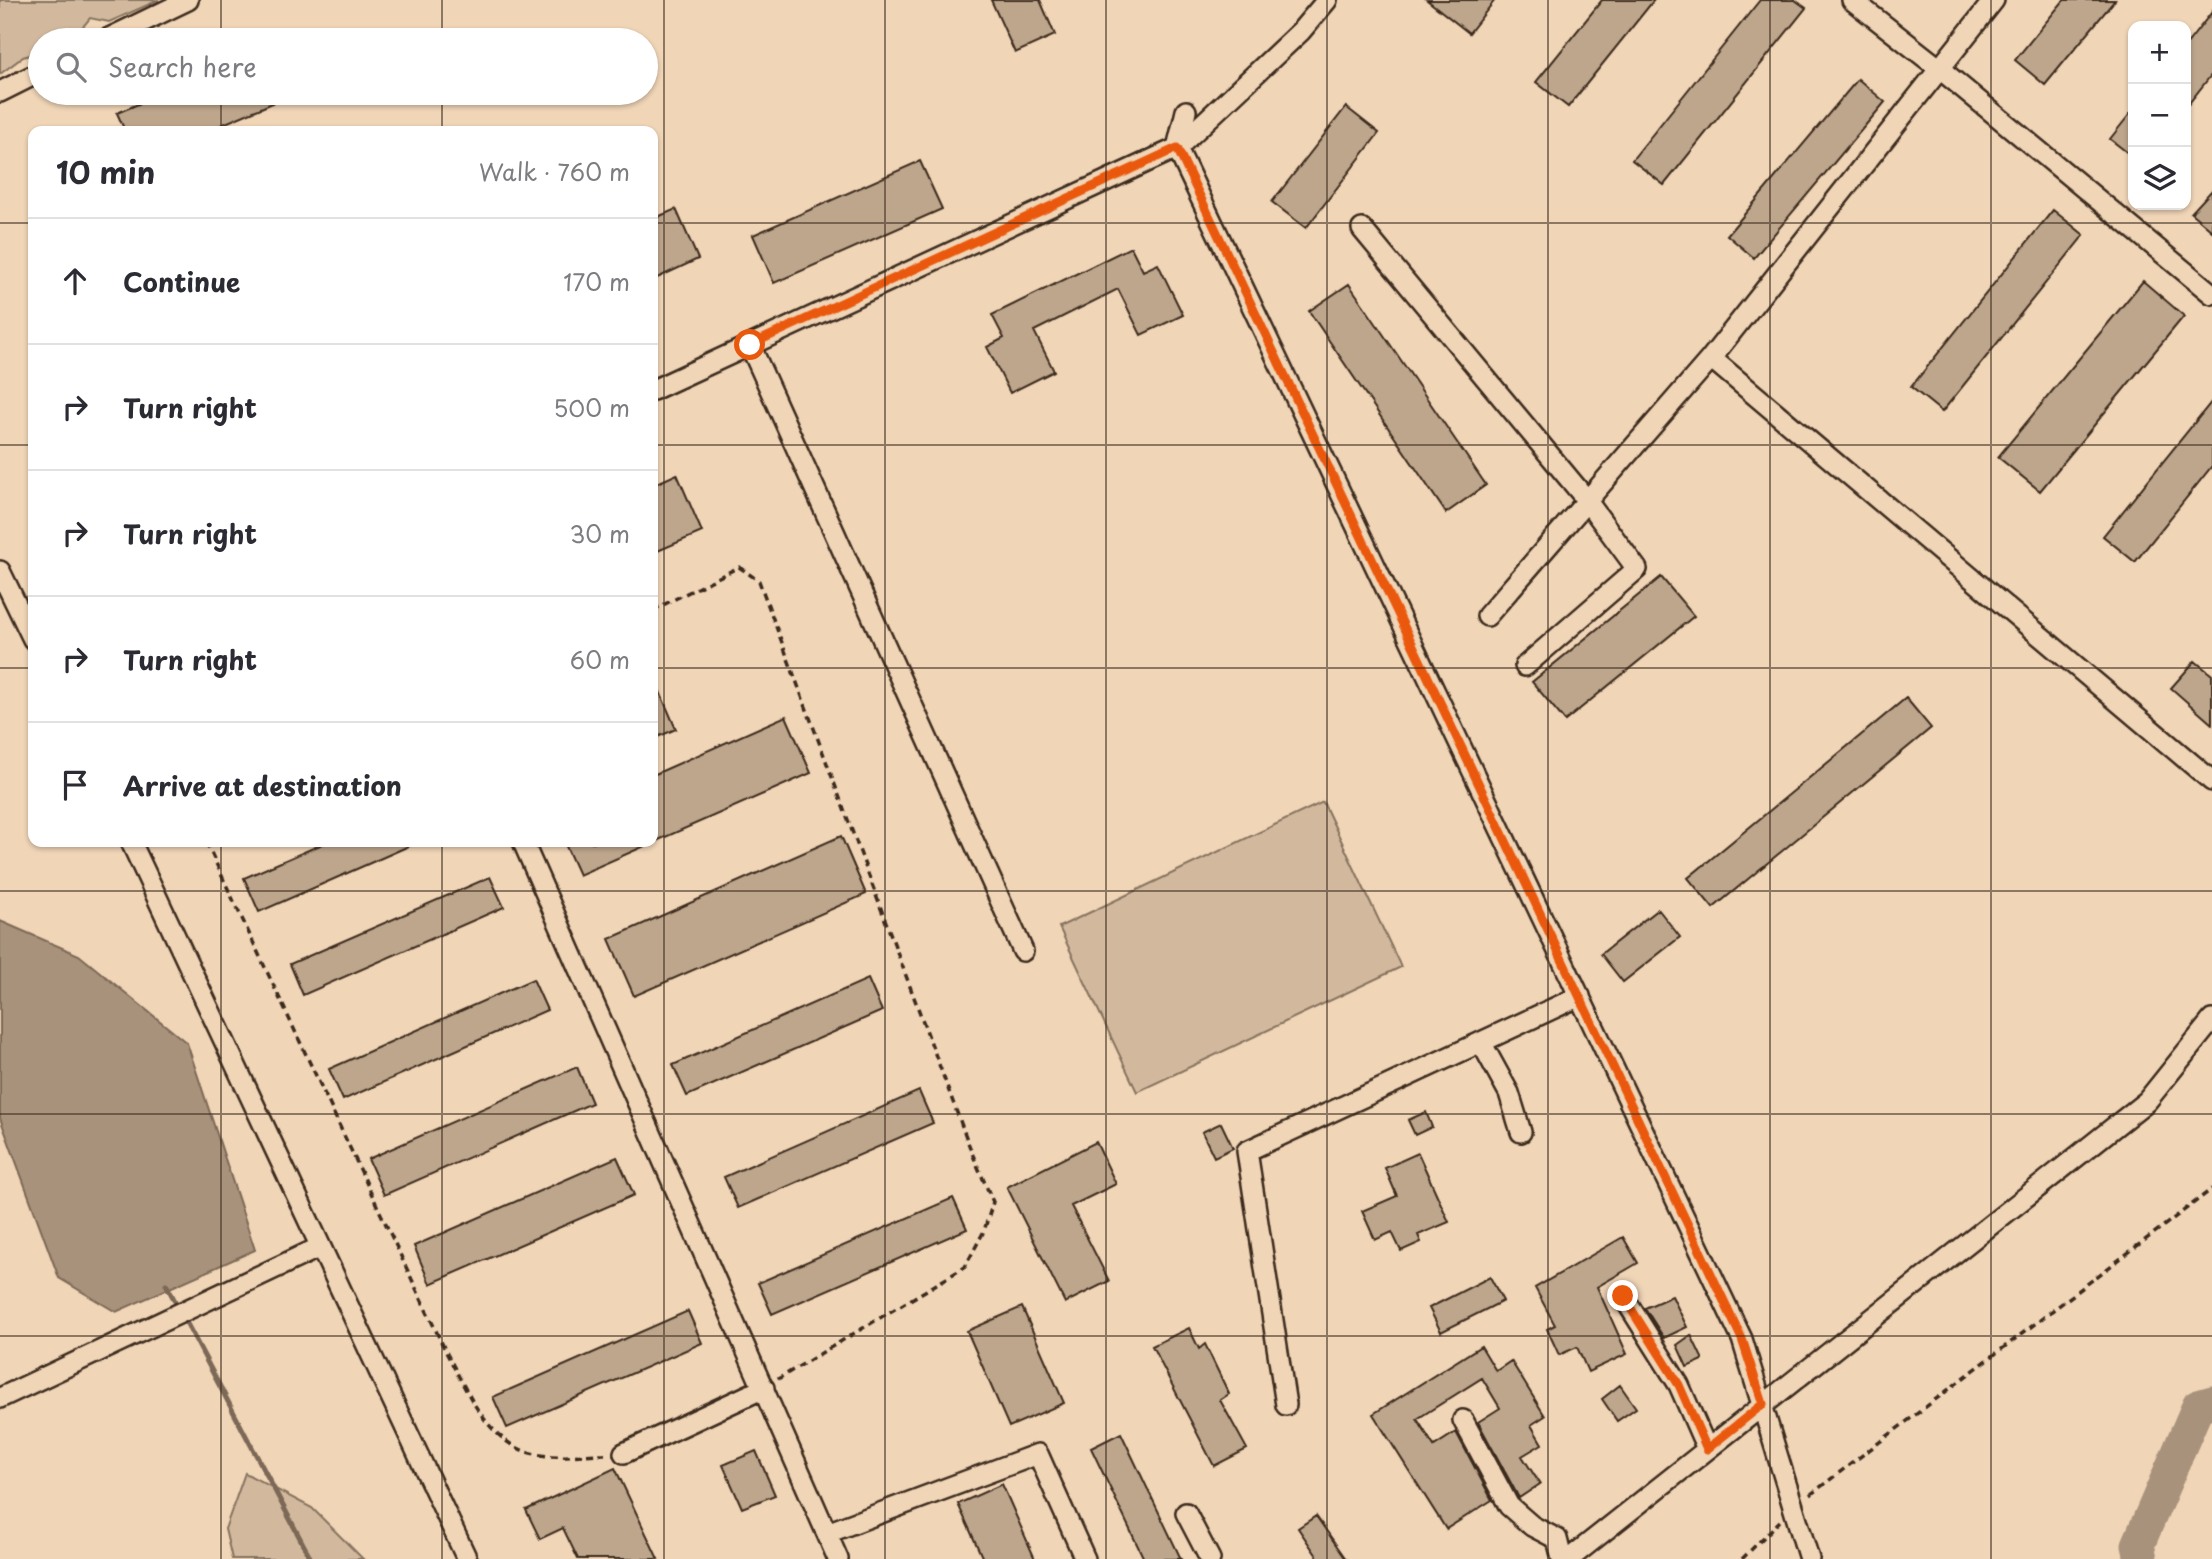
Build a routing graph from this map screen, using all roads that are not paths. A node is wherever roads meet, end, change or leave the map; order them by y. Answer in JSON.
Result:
{"nodes":[{"id":1,"x":188,"y":0,"type":"edge"},
{"id":2,"x":1327,"y":0,"type":"edge"},
{"id":3,"x":1852,"y":0,"type":"edge"},
{"id":4,"x":1994,"y":0,"type":"edge"},
{"id":5,"x":130,"y":28,"type":"edge"},
{"id":6,"x":1940,"y":69,"type":"junction"},
{"id":7,"x":28,"y":78,"type":"edge"},
{"id":8,"x":0,"y":92,"type":"edge"},
{"id":9,"x":1186,"y":111,"type":"dead end"},
{"id":10,"x":1177,"y":148,"type":"junction"},
{"id":11,"x":1362,"y":229,"type":"dead end"},
{"id":12,"x":2212,"y":293,"type":"edge"},
{"id":13,"x":750,"y":345,"type":"junction"},
{"id":14,"x":1711,"y":358,"type":"junction"},
{"id":15,"x":658,"y":388,"type":"edge"},
{"id":16,"x":1587,"y":501,"type":"junction"},
{"id":17,"x":0,"y":571,"type":"edge"},
{"id":18,"x":1487,"y":616,"type":"dead end"},
{"id":19,"x":28,"y":629,"type":"edge"},
{"id":20,"x":1525,"y":666,"type":"dead end"},
{"id":21,"x":2212,"y":781,"type":"edge"},
{"id":22,"x":133,"y":847,"type":"edge"},
{"id":23,"x":525,"y":847,"type":"edge"},
{"id":24,"x":1023,"y":951,"type":"dead end"},
{"id":25,"x":1580,"y":996,"type":"junction"},
{"id":26,"x":2212,"y":1020,"type":"edge"},
{"id":27,"x":1481,"y":1042,"type":"junction"},
{"id":28,"x":1521,"y":1132,"type":"dead end"},
{"id":29,"x":320,"y":1247,"type":"junction"},
{"id":30,"x":1623,"y":1296,"type":"dead end"},
{"id":31,"x":764,"y":1388,"type":"junction"},
{"id":32,"x":0,"y":1398,"type":"edge"},
{"id":33,"x":1763,"y":1404,"type":"junction"},
{"id":34,"x":1286,"y":1405,"type":"dead end"},
{"id":35,"x":1463,"y":1420,"type":"dead end"},
{"id":36,"x":1707,"y":1449,"type":"junction"},
{"id":37,"x":624,"y":1453,"type":"road end"},
{"id":38,"x":1186,"y":1513,"type":"dead end"},
{"id":39,"x":827,"y":1533,"type":"junction"},
{"id":40,"x":467,"y":1559,"type":"edge"},
{"id":41,"x":838,"y":1559,"type":"edge"},
{"id":42,"x":1085,"y":1559,"type":"edge"},
{"id":43,"x":1210,"y":1559,"type":"edge"},
{"id":44,"x":1562,"y":1559,"type":"edge"},
{"id":45,"x":1569,"y":1559,"type":"edge"},
{"id":46,"x":1809,"y":1559,"type":"edge"}],
"edges":[{"from":1,"to":5,"type":"street"},
{"from":2,"to":10,"type":"street"},
{"from":3,"to":6,"type":"street"},
{"from":4,"to":6,"type":"street"},
{"from":6,"to":12,"type":"street"},
{"from":6,"to":14,"type":"street"},
{"from":7,"to":8,"type":"street"},
{"from":9,"to":10,"type":"street"},
{"from":10,"to":13,"type":"street"},
{"from":10,"to":25,"type":"street"},
{"from":11,"to":16,"type":"street"},
{"from":13,"to":15,"type":"street"},
{"from":13,"to":24,"type":"street"},
{"from":14,"to":16,"type":"street"},
{"from":14,"to":21,"type":"street"},
{"from":16,"to":18,"type":"street"},
{"from":16,"to":20,"type":"street"},
{"from":17,"to":19,"type":"street"},
{"from":22,"to":29,"type":"street"},
{"from":23,"to":31,"type":"street"},
{"from":25,"to":27,"type":"street"},
{"from":25,"to":33,"type":"street"},
{"from":26,"to":33,"type":"street"},
{"from":27,"to":28,"type":"street"},
{"from":27,"to":34,"type":"street"},
{"from":29,"to":32,"type":"street"},
{"from":29,"to":40,"type":"street"},
{"from":30,"to":36,"type":"street"},
{"from":31,"to":37,"type":"street"},
{"from":31,"to":39,"type":"street"},
{"from":33,"to":36,"type":"street"},
{"from":33,"to":46,"type":"street"},
{"from":35,"to":44,"type":"street"},
{"from":36,"to":45,"type":"street"},
{"from":38,"to":43,"type":"street"},
{"from":39,"to":41,"type":"street"},
{"from":39,"to":42,"type":"street"}]}
